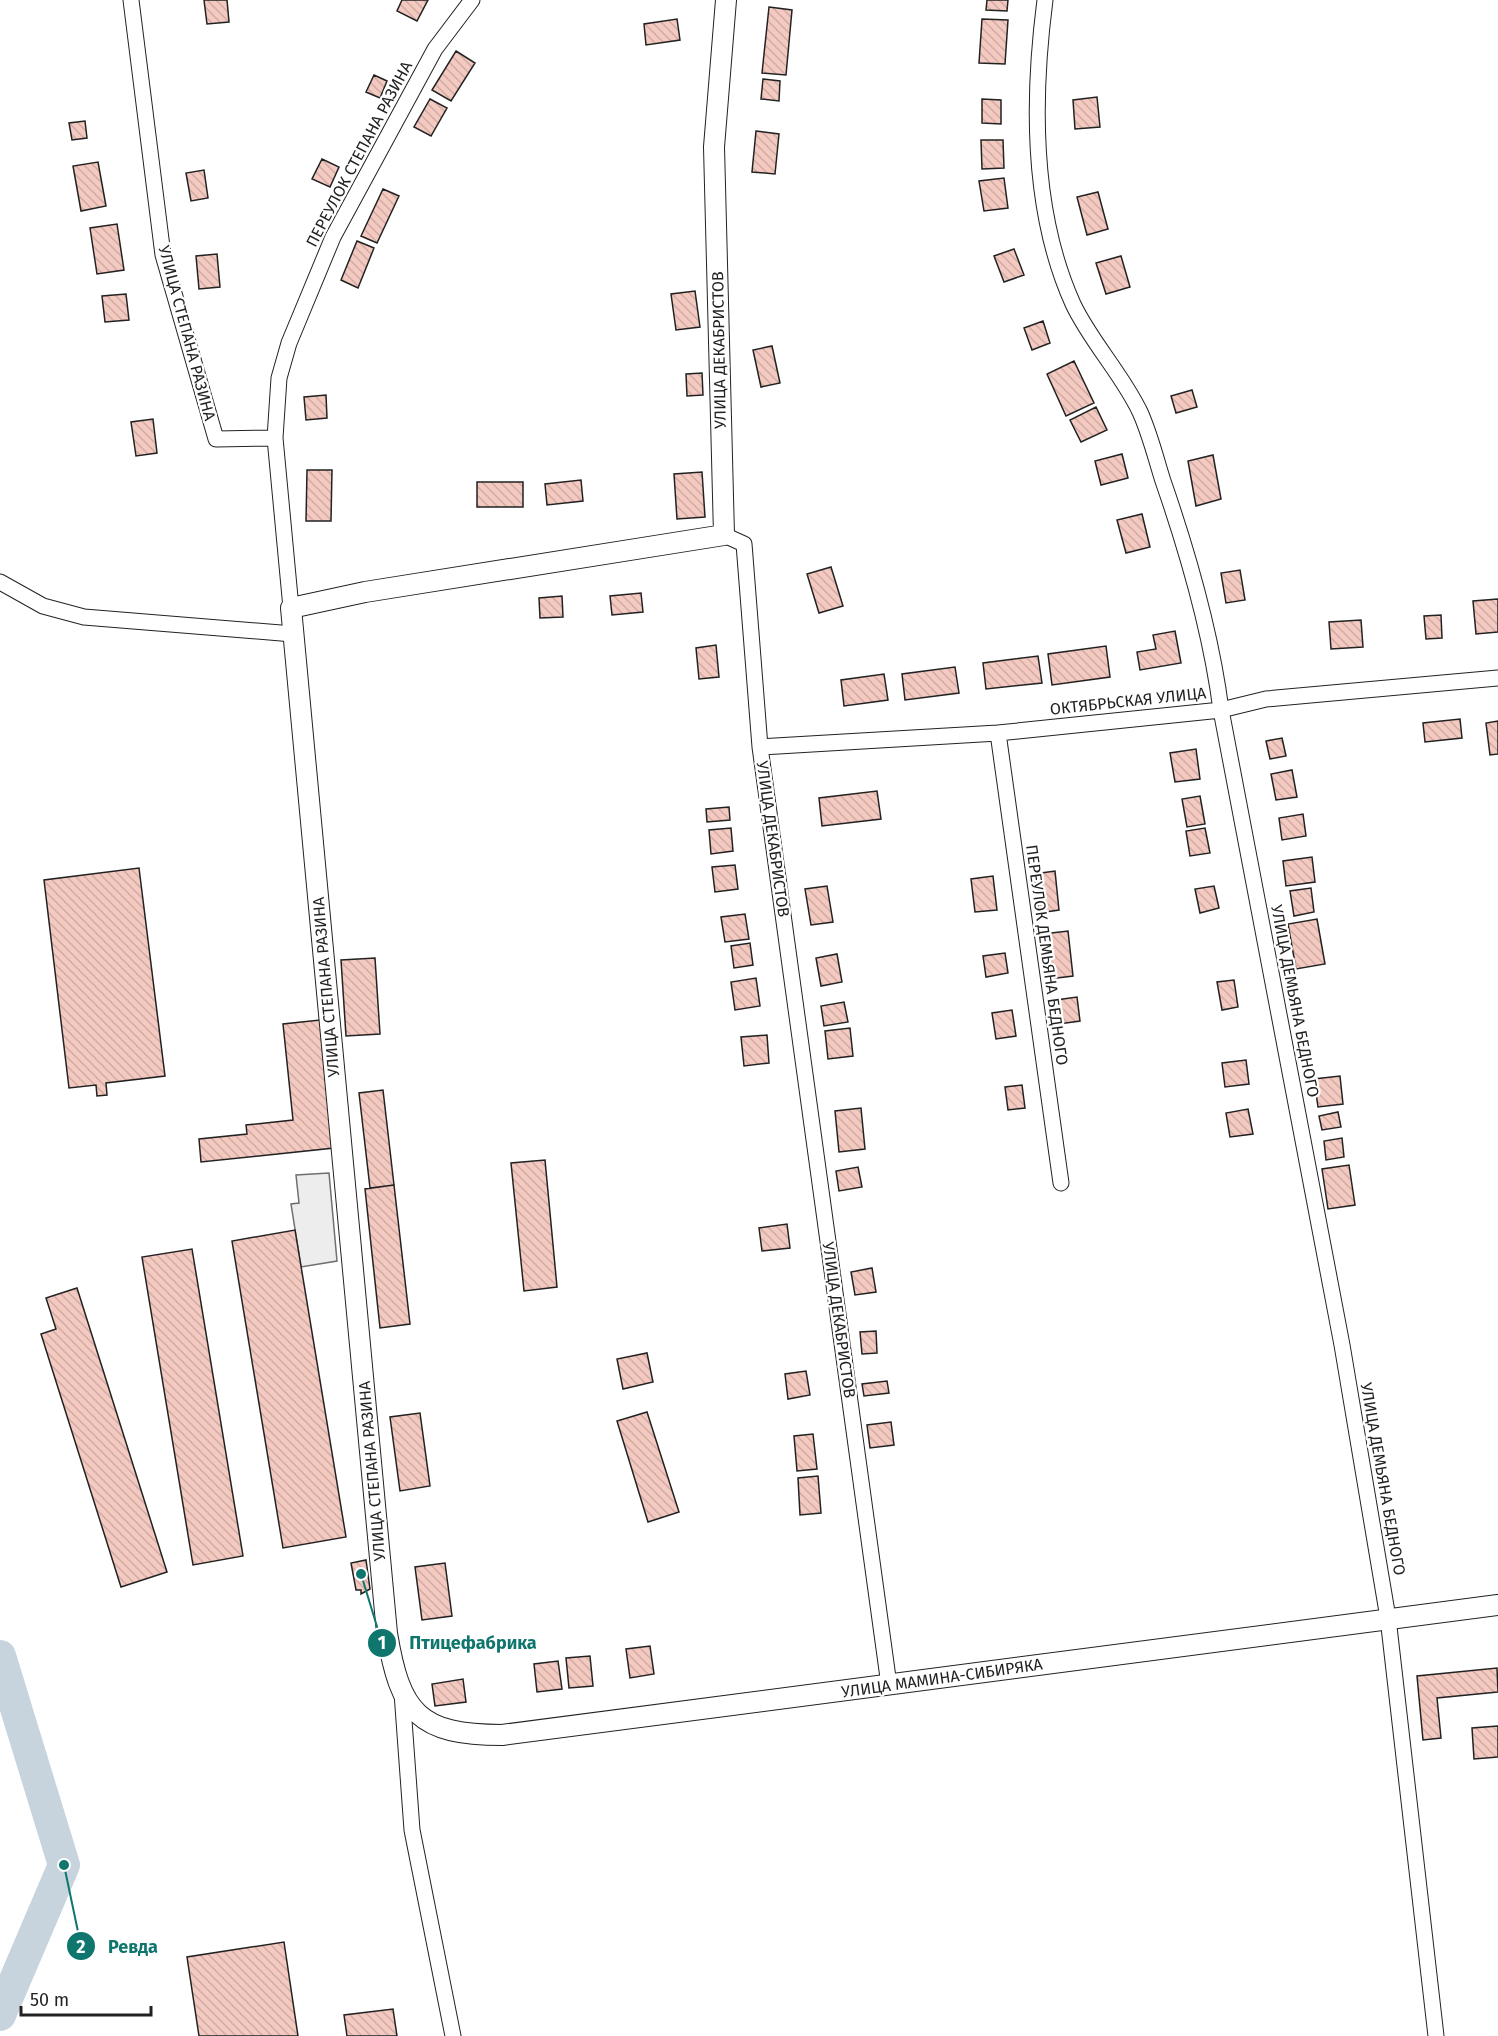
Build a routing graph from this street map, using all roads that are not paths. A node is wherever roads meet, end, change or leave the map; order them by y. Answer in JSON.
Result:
{"nodes":[{"id":1,"x":131,"y":0,"type":"edge"},
{"id":2,"x":472,"y":0,"type":"edge"},
{"id":3,"x":726,"y":0,"type":"edge"},
{"id":4,"x":1045,"y":0,"type":"edge"},
{"id":5,"x":275,"y":438,"type":"junction"},
{"id":6,"x":724,"y":535,"type":"junction"},
{"id":7,"x":0,"y":582,"type":"edge"},
{"id":8,"x":291,"y":608,"type":"junction"},
{"id":9,"x":292,"y":634,"type":"junction"},
{"id":10,"x":1498,"y":678,"type":"edge"},
{"id":11,"x":1221,"y":710,"type":"junction"},
{"id":12,"x":998,"y":733,"type":"junction"},
{"id":13,"x":760,"y":747,"type":"junction"},
{"id":14,"x":1061,"y":1183,"type":"dead end"},
{"id":15,"x":1498,"y":1605,"type":"edge"},
{"id":16,"x":1388,"y":1618,"type":"junction"},
{"id":17,"x":889,"y":1685,"type":"junction"},
{"id":18,"x":402,"y":1693,"type":"junction"},
{"id":19,"x":453,"y":2036,"type":"edge"},
{"id":20,"x":1436,"y":2036,"type":"edge"}],
"edges":[{"from":1,"to":5,"type":"street","name":"УЛИЦА СТЕПАНА РАЗИНА"},
{"from":2,"to":5,"type":"street","name":"ПЕРЕУЛОК СТЕПАНА РАЗИНА"},
{"from":3,"to":6,"type":"street","name":"УЛИЦА ДЕКАБРИСТОВ"},
{"from":4,"to":11,"type":"street","name":"УЛИЦА ДЕМЬЯНА БЕДНОГО"},
{"from":5,"to":8,"type":"street","name":"УЛИЦА СТЕПАНА РАЗИНА"},
{"from":6,"to":8,"type":"street"},
{"from":6,"to":13,"type":"street","name":"УЛИЦА ДЕКАБРИСТОВ"},
{"from":7,"to":9,"type":"street"},
{"from":8,"to":9,"type":"street","name":"УЛИЦА СТЕПАНА РАЗИНА"},
{"from":9,"to":18,"type":"street","name":"УЛИЦА СТЕПАНА РАЗИНА"},
{"from":10,"to":11,"type":"street","name":"ОКТЯБРЬСКАЯ УЛИЦА"},
{"from":11,"to":12,"type":"street","name":"ОКТЯБРЬСКАЯ УЛИЦА"},
{"from":11,"to":16,"type":"street","name":"УЛИЦА ДЕМЬЯНА БЕДНОГО"},
{"from":12,"to":13,"type":"street","name":"ОКТЯБРЬСКАЯ УЛИЦА"},
{"from":12,"to":14,"type":"street","name":"ПЕРЕУЛОК ДЕМЬЯНА БЕДНОГО"},
{"from":13,"to":17,"type":"street","name":"УЛИЦА ДЕКАБРИСТОВ"},
{"from":15,"to":16,"type":"street","name":"УЛИЦА МАМИНА-СИБИРЯКА"},
{"from":16,"to":17,"type":"street","name":"УЛИЦА МАМИНА-СИБИРЯКА"},
{"from":16,"to":20,"type":"street","name":"УЛИЦА ДЕМЬЯНА БЕДНОГО"},
{"from":17,"to":18,"type":"street","name":"УЛИЦА МАМИНА-СИБИРЯКА"},
{"from":18,"to":19,"type":"street","name":"УЛИЦА СТЕПАНА РАЗИНА"}]}
